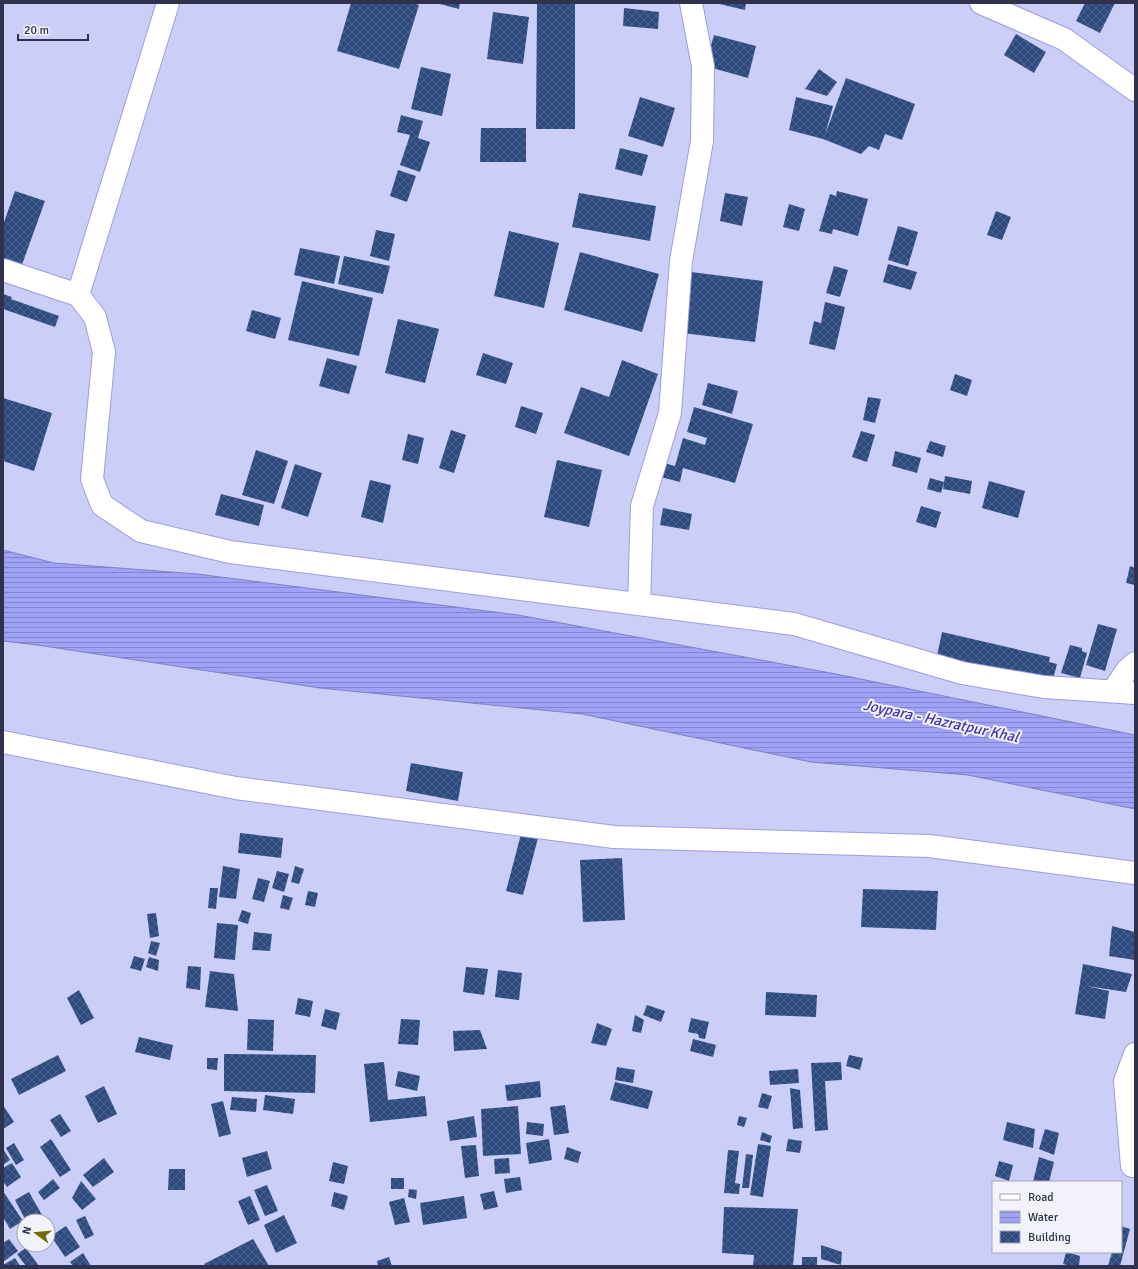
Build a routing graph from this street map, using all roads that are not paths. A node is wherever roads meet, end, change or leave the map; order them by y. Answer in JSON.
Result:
{"nodes":[{"id":1,"x":168,"y":3,"type":"edge"},
{"id":2,"x":691,"y":3,"type":"edge"},
{"id":3,"x":981,"y":3,"type":"edge"},
{"id":4,"x":1135,"y":90,"type":"edge"},
{"id":5,"x":3,"y":270,"type":"edge"},
{"id":6,"x":78,"y":295,"type":"junction"},
{"id":7,"x":639,"y":604,"type":"junction"},
{"id":8,"x":1135,"y":663,"type":"edge"},
{"id":9,"x":1113,"y":691,"type":"junction"},
{"id":10,"x":1135,"y":693,"type":"edge"},
{"id":11,"x":3,"y":742,"type":"edge"},
{"id":12,"x":1135,"y":873,"type":"edge"},
{"id":13,"x":1135,"y":1054,"type":"edge"},
{"id":14,"x":1135,"y":1166,"type":"edge"}],
"edges":[{"from":1,"to":6,"type":"street"},
{"from":2,"to":7,"type":"street"},
{"from":3,"to":4,"type":"street"},
{"from":5,"to":6,"type":"street"},
{"from":6,"to":7,"type":"street"},
{"from":7,"to":9,"type":"street"},
{"from":8,"to":9,"type":"street"},
{"from":9,"to":10,"type":"street"},
{"from":11,"to":12,"type":"street"},
{"from":13,"to":14,"type":"street"}]}
